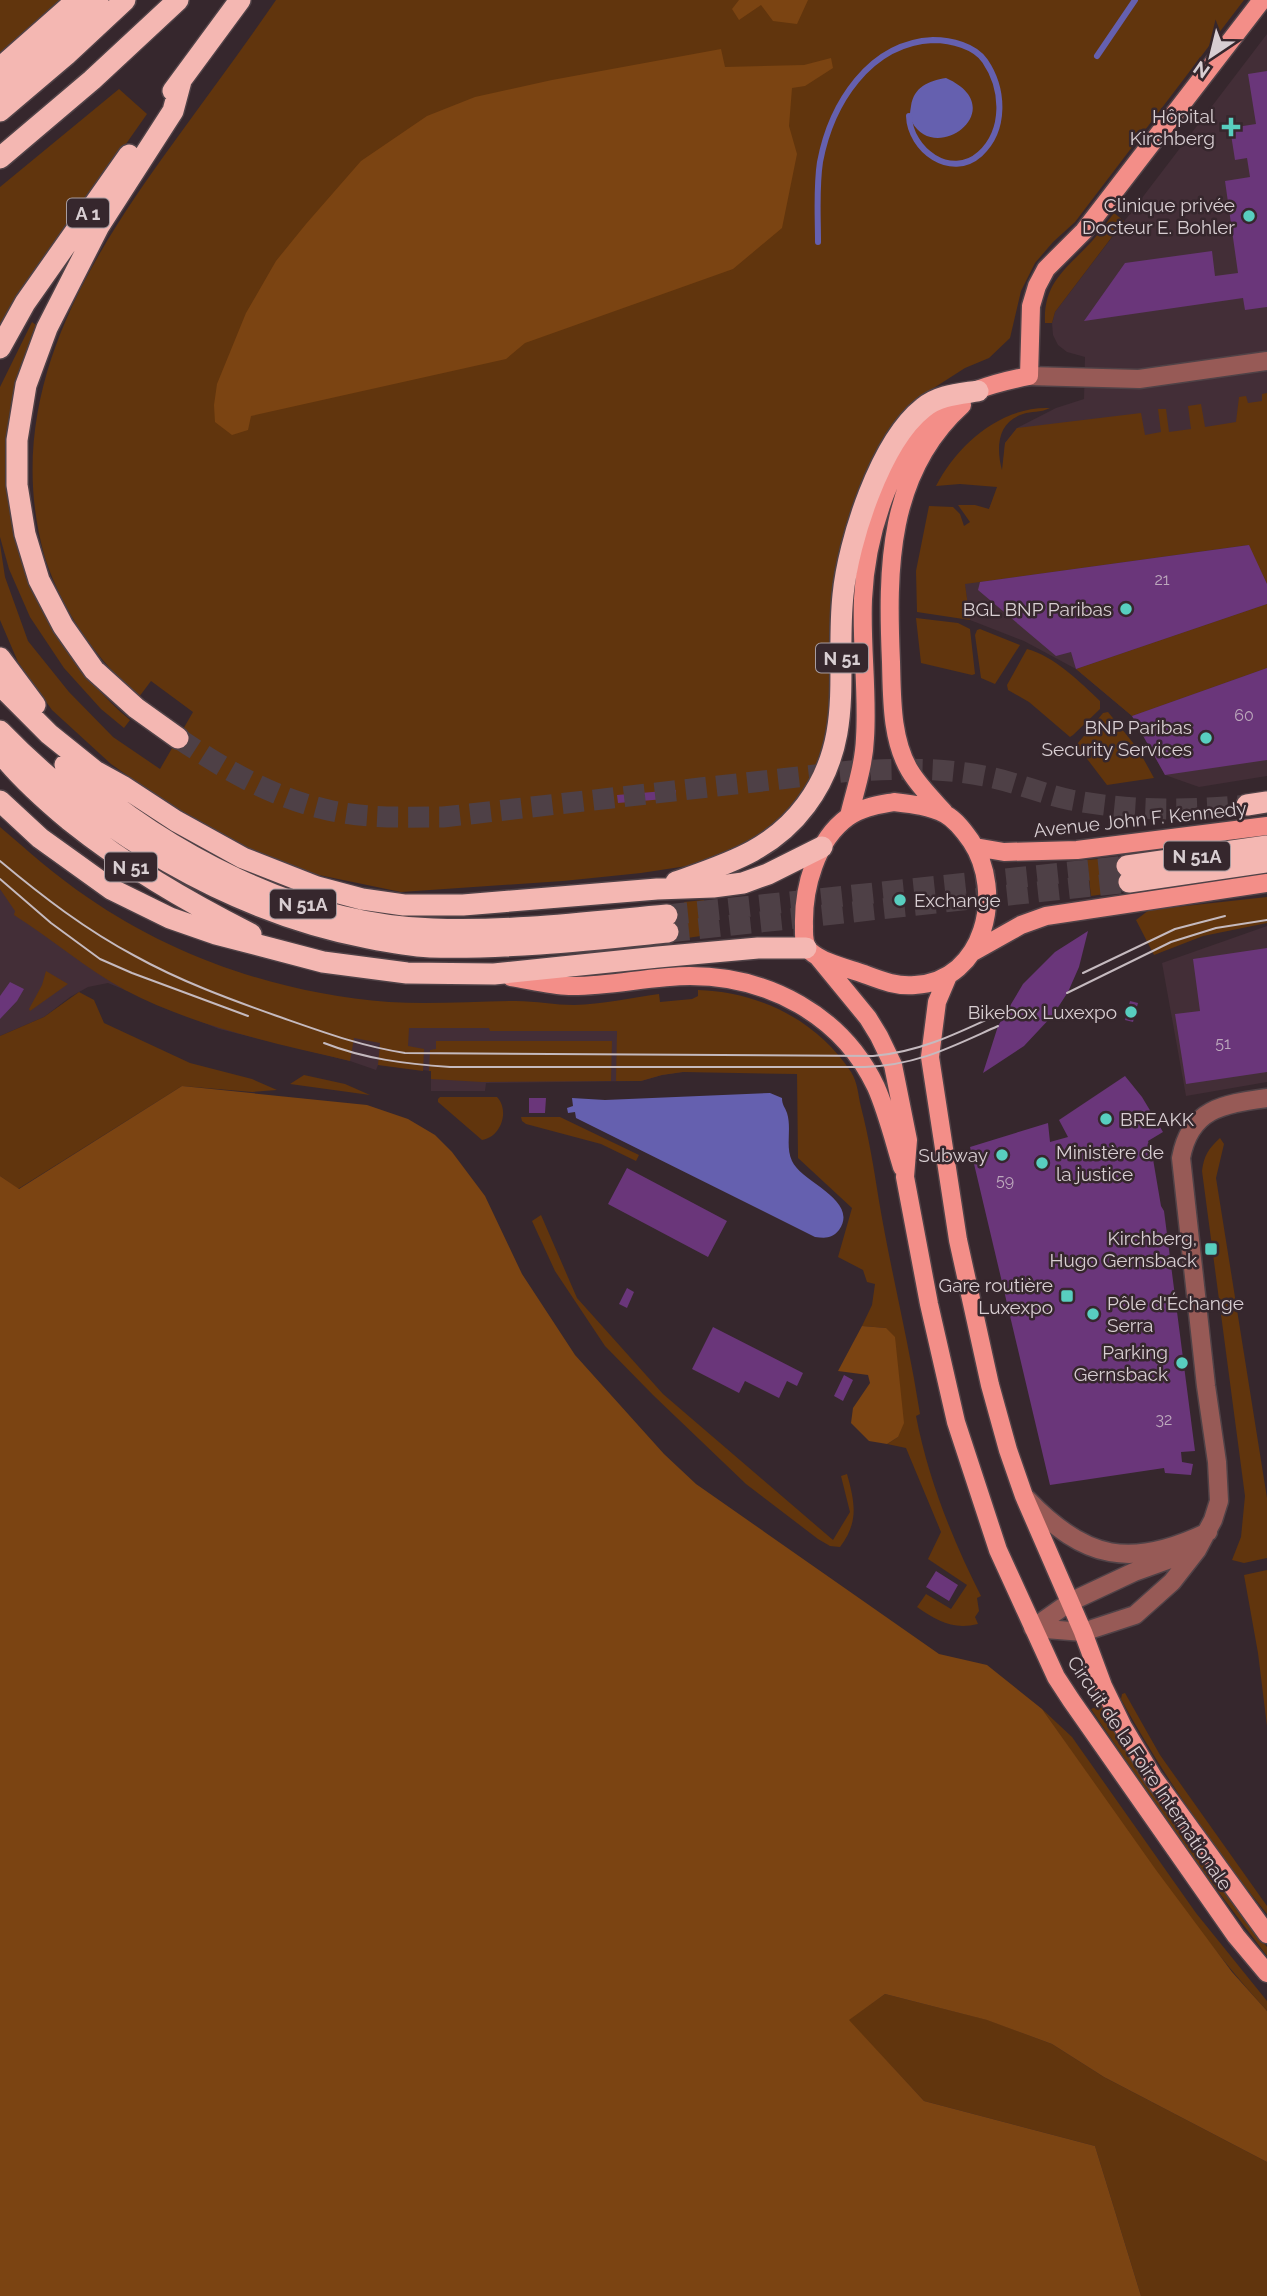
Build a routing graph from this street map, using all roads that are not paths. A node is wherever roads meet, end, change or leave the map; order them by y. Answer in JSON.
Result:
{"nodes":[{"id":1,"x":77,"y":0,"type":"edge"},
{"id":2,"x":98,"y":0,"type":"edge"},
{"id":3,"x":125,"y":0,"type":"edge"},
{"id":4,"x":178,"y":0,"type":"edge"},
{"id":5,"x":240,"y":0,"type":"edge"},
{"id":6,"x":1262,"y":0,"type":"edge"},
{"id":7,"x":0,"y":68,"type":"edge"},
{"id":8,"x":181,"y":81,"type":"junction"},
{"id":9,"x":0,"y":87,"type":"edge"},
{"id":10,"x":0,"y":111,"type":"edge"},
{"id":11,"x":0,"y":158,"type":"edge"},
{"id":12,"x":0,"y":348,"type":"edge"},
{"id":13,"x":1267,"y":361,"type":"edge"},
{"id":14,"x":1029,"y":376,"type":"junction"},
{"id":15,"x":978,"y":391,"type":"junction"},
{"id":16,"x":0,"y":658,"type":"edge"},
{"id":17,"x":0,"y":685,"type":"edge"},
{"id":18,"x":0,"y":702,"type":"edge"},
{"id":19,"x":0,"y":731,"type":"edge"},
{"id":20,"x":178,"y":738,"type":"tunnel mouth"},
{"id":21,"x":0,"y":752,"type":"edge"},
{"id":22,"x":124,"y":787,"type":"junction"},
{"id":23,"x":0,"y":801,"type":"edge"},
{"id":24,"x":946,"y":814,"type":"junction"},
{"id":25,"x":849,"y":816,"type":"junction"},
{"id":26,"x":1267,"y":825,"type":"edge"},
{"id":27,"x":1267,"y":846,"type":"edge"},
{"id":28,"x":975,"y":847,"type":"junction"},
{"id":29,"x":822,"y":848,"type":"junction"},
{"id":30,"x":1267,"y":862,"type":"edge"},
{"id":31,"x":1267,"y":883,"type":"edge"},
{"id":32,"x":657,"y":889,"type":"junction"},
{"id":33,"x":285,"y":951,"type":"junction"},
{"id":34,"x":812,"y":952,"type":"junction"},
{"id":35,"x":973,"y":952,"type":"junction"},
{"id":36,"x":494,"y":974,"type":"junction"},
{"id":37,"x":948,"y":976,"type":"junction"},
{"id":38,"x":1267,"y":1098,"type":"edge"},
{"id":39,"x":905,"y":1177,"type":"junction"},
{"id":40,"x":1024,"y":1496,"type":"junction"},
{"id":41,"x":1208,"y":1532,"type":"junction"},
{"id":42,"x":1197,"y":1550,"type":"junction"},
{"id":43,"x":1070,"y":1602,"type":"junction"},
{"id":44,"x":1033,"y":1628,"type":"junction"},
{"id":45,"x":1083,"y":1632,"type":"junction"},
{"id":46,"x":1267,"y":1934,"type":"edge"},
{"id":47,"x":1267,"y":1973,"type":"edge"}],
"edges":[{"from":1,"to":7,"type":"highway"},
{"from":2,"to":9,"type":"highway"},
{"from":3,"to":10,"type":"highway"},
{"from":4,"to":11,"type":"highway"},
{"from":5,"to":8,"type":"highway","number":"A 1"},
{"from":6,"to":14,"type":"main road"},
{"from":8,"to":12,"type":"highway","number":"A 1"},
{"from":8,"to":20,"type":"highway","number":"A 1"},
{"from":13,"to":14,"type":"street"},
{"from":14,"to":15,"type":"main road"},
{"from":15,"to":24,"type":"main road"},
{"from":15,"to":25,"type":"main road"},
{"from":15,"to":32,"type":"highway","number":"N 51"},
{"from":16,"to":22,"type":"highway"},
{"from":17,"to":22,"type":"highway","number":"N 51"},
{"from":18,"to":19,"type":"highway","number":"N 51A"},
{"from":21,"to":33,"type":"highway","number":"N 51"},
{"from":22,"to":32,"type":"highway","number":"N 51"},
{"from":23,"to":33,"type":"highway","number":"N 51"},
{"from":24,"to":25,"type":"main road","number":"N 51"},
{"from":24,"to":28,"type":"main road","number":"N 51"},
{"from":25,"to":29,"type":"main road","number":"N 51"},
{"from":26,"to":28,"type":"main road","name":"Avenue John F. Kennedy"},
{"from":27,"to":30,"type":"highway","number":"N 51A"},
{"from":28,"to":35,"type":"main road","number":"N 51"},
{"from":29,"to":32,"type":"highway","number":"N 51"},
{"from":29,"to":34,"type":"main road","number":"N 51"},
{"from":31,"to":35,"type":"main road","number":"N 51"},
{"from":33,"to":36,"type":"highway","number":"N 51"},
{"from":34,"to":36,"type":"highway","number":"N 51"},
{"from":34,"to":37,"type":"main road","number":"N 51"},
{"from":34,"to":39,"type":"main road","name":"Circuit de la Foire Internationale"},
{"from":35,"to":37,"type":"main road","number":"N 51"},
{"from":36,"to":39,"type":"main road"},
{"from":37,"to":40,"type":"main road","name":"Circuit de la Foire Internationale"},
{"from":38,"to":41,"type":"street"},
{"from":39,"to":44,"type":"main road","name":"Circuit de la Foire Internationale"},
{"from":40,"to":41,"type":"street"},
{"from":40,"to":43,"type":"main road","name":"Circuit de la Foire Internationale"},
{"from":41,"to":42,"type":"street"},
{"from":42,"to":43,"type":"street"},
{"from":42,"to":45,"type":"street"},
{"from":43,"to":44,"type":"street"},
{"from":43,"to":45,"type":"main road","name":"Circuit de la Foire Internationale"},
{"from":44,"to":45,"type":"street"},
{"from":44,"to":47,"type":"main road","name":"Circuit de la Foire Internationale"},
{"from":45,"to":46,"type":"main road","name":"Circuit de la Foire Internationale"}]}
